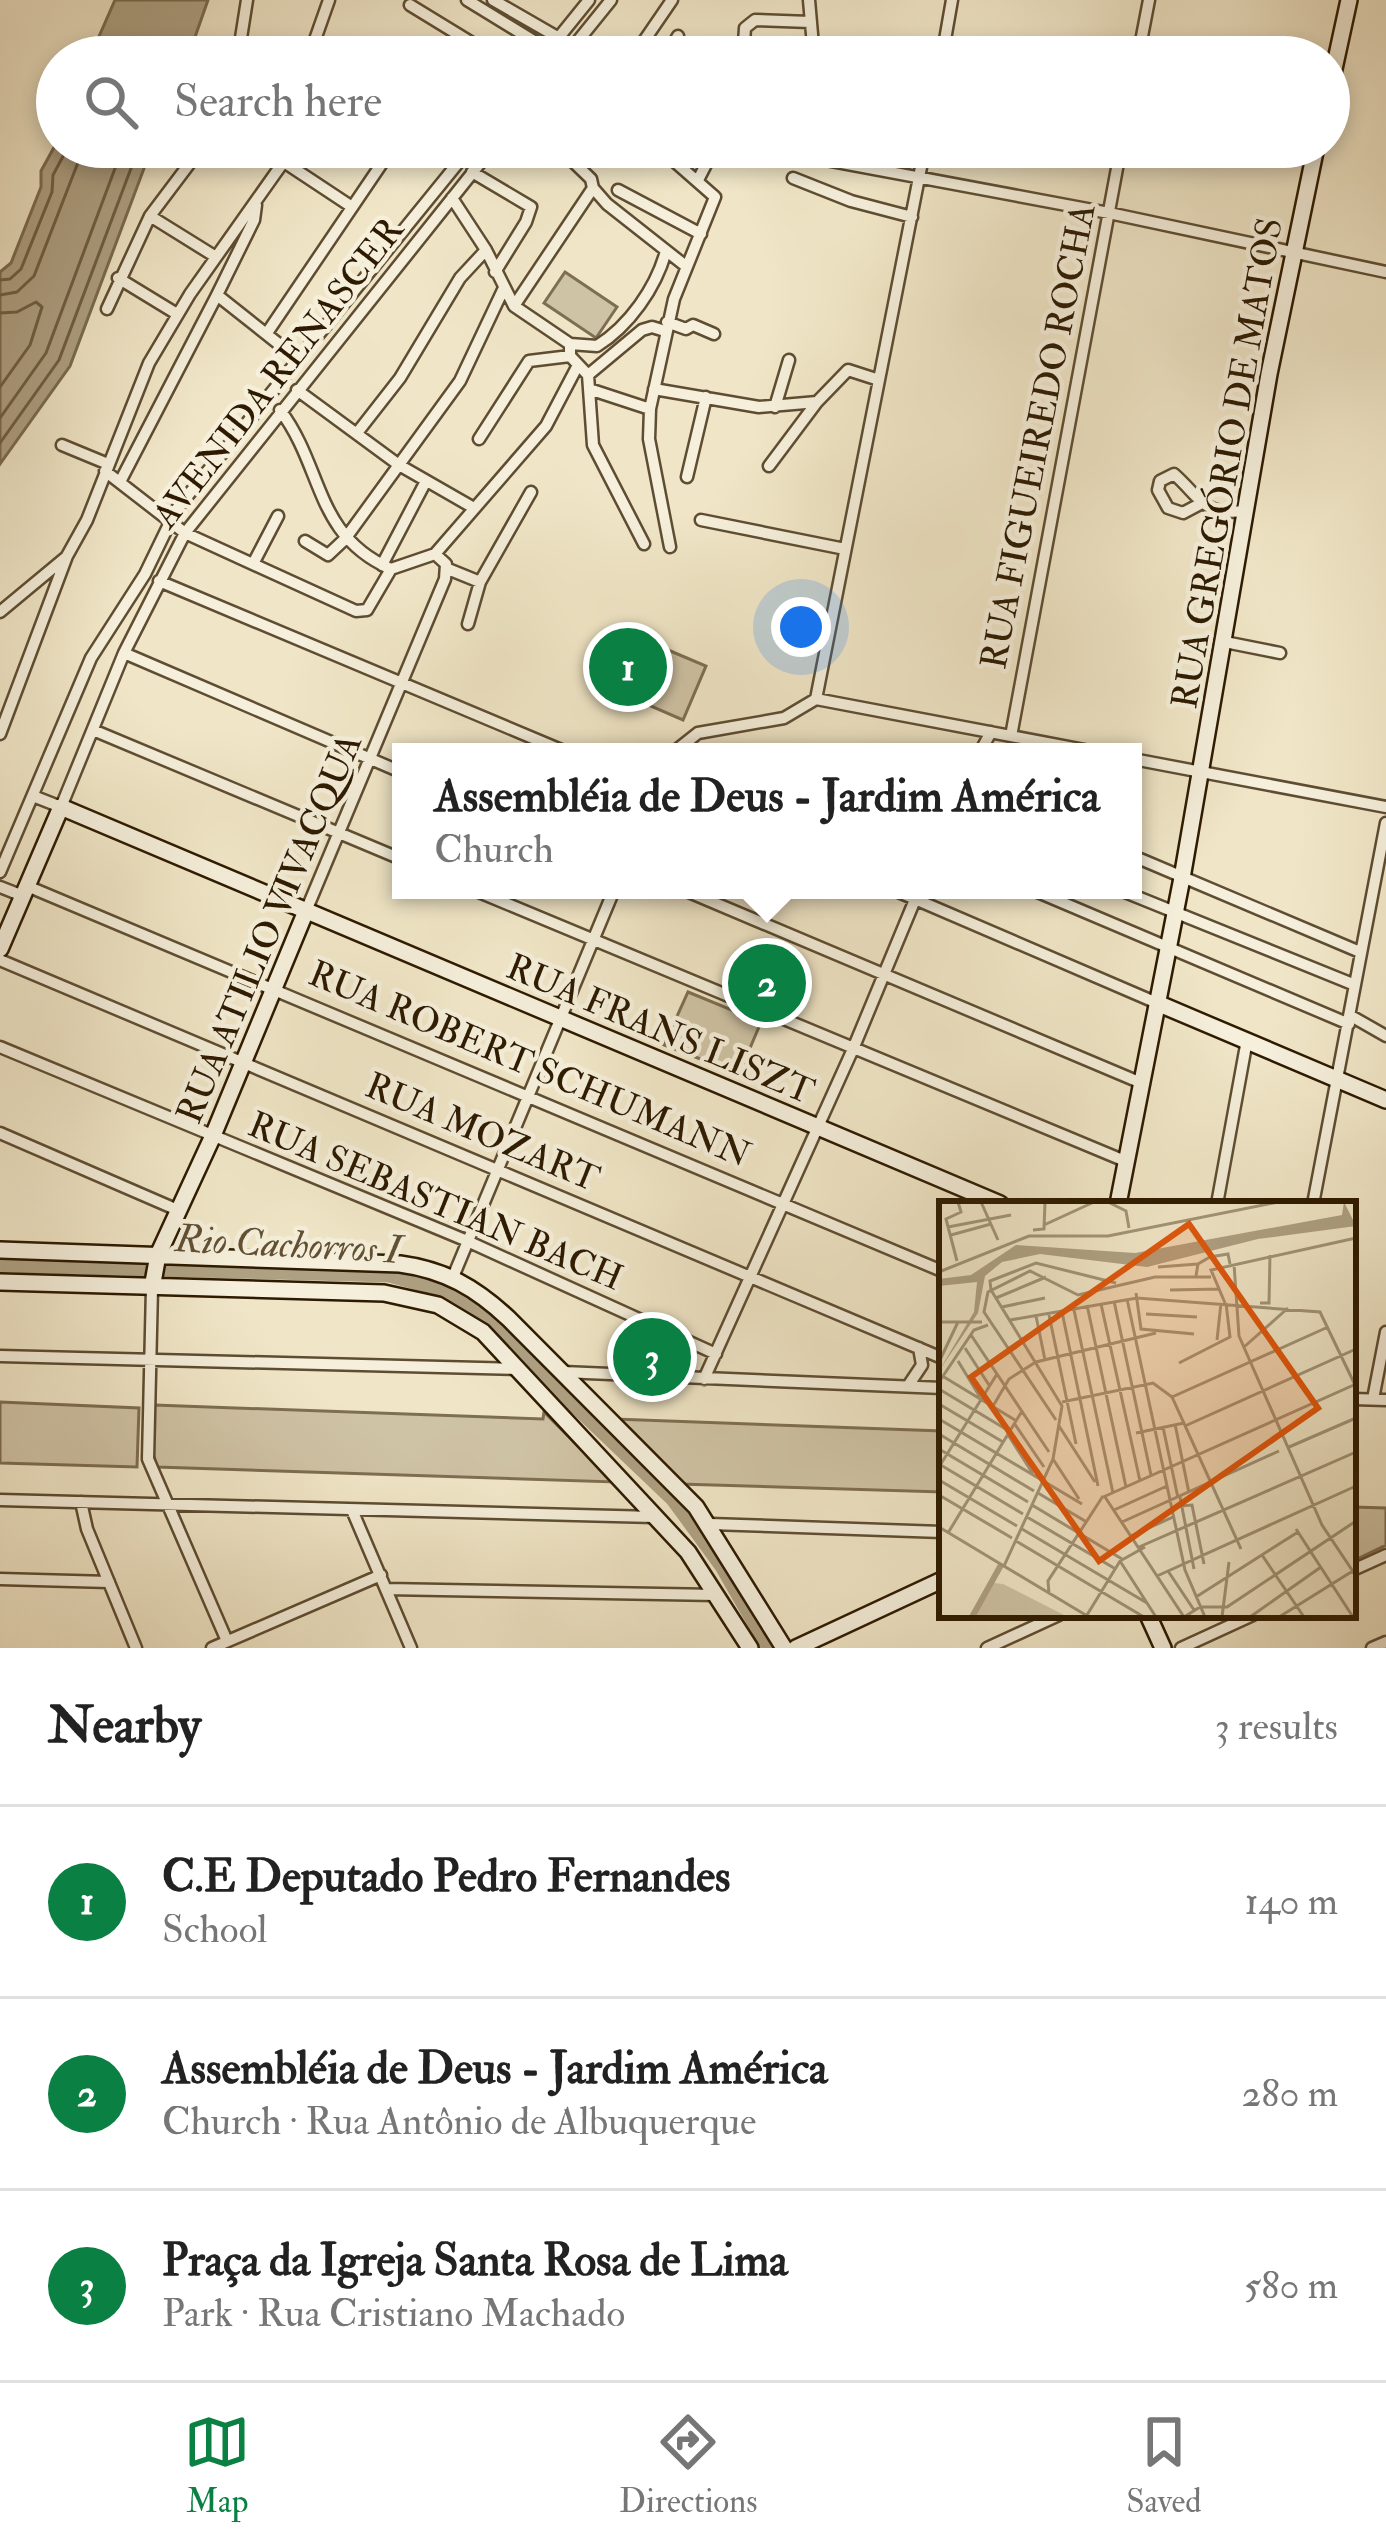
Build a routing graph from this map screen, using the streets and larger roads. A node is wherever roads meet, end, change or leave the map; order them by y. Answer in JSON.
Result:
{"nodes":[{"id":1,"x":247,"y":0,"type":"edge"},
{"id":2,"x":329,"y":0,"type":"edge"},
{"id":3,"x":467,"y":0,"type":"edge"},
{"id":4,"x":493,"y":0,"type":"edge"},
{"id":5,"x":590,"y":0,"type":"edge"},
{"id":6,"x":611,"y":0,"type":"edge"},
{"id":7,"x":672,"y":0,"type":"edge"},
{"id":8,"x":809,"y":0,"type":"edge"},
{"id":9,"x":952,"y":0,"type":"edge"},
{"id":10,"x":1149,"y":0,"type":"edge"},
{"id":11,"x":1349,"y":0,"type":"edge"},
{"id":12,"x":410,"y":5,"type":"dead end"},
{"id":13,"x":810,"y":22,"type":"junction"},
{"id":14,"x":241,"y":36,"type":"edge"},
{"id":15,"x":319,"y":36,"type":"edge"},
{"id":16,"x":461,"y":36,"type":"edge"},
{"id":17,"x":524,"y":36,"type":"edge"},
{"id":18,"x":557,"y":36,"type":"edge"},
{"id":19,"x":560,"y":36,"type":"edge"},
{"id":20,"x":582,"y":36,"type":"edge"},
{"id":21,"x":647,"y":36,"type":"edge"},
{"id":22,"x":744,"y":36,"type":"edge"},
{"id":23,"x":812,"y":36,"type":"edge"},
{"id":24,"x":945,"y":36,"type":"edge"},
{"id":25,"x":1142,"y":36,"type":"edge"},
{"id":26,"x":1341,"y":36,"type":"edge"},
{"id":27,"x":186,"y":168,"type":"edge"},
{"id":28,"x":280,"y":168,"type":"edge"},
{"id":29,"x":293,"y":168,"type":"edge"},
{"id":30,"x":379,"y":168,"type":"edge"},
{"id":31,"x":453,"y":168,"type":"edge"},
{"id":32,"x":475,"y":168,"type":"edge"},
{"id":33,"x":580,"y":168,"type":"edge"},
{"id":34,"x":684,"y":168,"type":"edge"},
{"id":35,"x":706,"y":168,"type":"edge"},
{"id":36,"x":882,"y":168,"type":"edge"},
{"id":37,"x":922,"y":168,"type":"edge"},
{"id":38,"x":1117,"y":168,"type":"edge"},
{"id":39,"x":1311,"y":168,"type":"edge"},
{"id":40,"x":472,"y":172,"type":"junction"},
{"id":41,"x":920,"y":177,"type":"junction"},
{"id":42,"x":793,"y":178,"type":"dead end"},
{"id":43,"x":702,"y":183,"type":"junction"},
{"id":44,"x":593,"y":188,"type":"junction"},
{"id":45,"x":618,"y":190,"type":"dead end"},
{"id":46,"x":452,"y":198,"type":"junction"},
{"id":47,"x":256,"y":205,"type":"junction"},
{"id":48,"x":352,"y":207,"type":"junction"},
{"id":49,"x":1108,"y":213,"type":"junction"},
{"id":50,"x":150,"y":216,"type":"junction"},
{"id":51,"x":912,"y":217,"type":"junction"},
{"id":52,"x":701,"y":234,"type":"junction"},
{"id":53,"x":486,"y":250,"type":"junction"},
{"id":54,"x":666,"y":251,"type":"junction"},
{"id":55,"x":1292,"y":253,"type":"junction"},
{"id":56,"x":215,"y":260,"type":"junction"},
{"id":57,"x":687,"y":267,"type":"junction"},
{"id":58,"x":228,"y":272,"type":"junction"},
{"id":59,"x":495,"y":272,"type":"junction"},
{"id":60,"x":1386,"y":272,"type":"edge"},
{"id":61,"x":118,"y":278,"type":"junction"},
{"id":62,"x":503,"y":290,"type":"junction"},
{"id":63,"x":217,"y":296,"type":"junction"},
{"id":64,"x":514,"y":306,"type":"junction"},
{"id":65,"x":107,"y":309,"type":"dead end"},
{"id":66,"x":177,"y":314,"type":"junction"},
{"id":67,"x":632,"y":316,"type":"junction"},
{"id":68,"x":648,"y":327,"type":"junction"},
{"id":69,"x":666,"y":327,"type":"junction"},
{"id":70,"x":267,"y":332,"type":"junction"},
{"id":71,"x":714,"y":334,"type":"dead end"},
{"id":72,"x":298,"y":359,"type":"junction"},
{"id":73,"x":576,"y":360,"type":"junction"},
{"id":74,"x":789,"y":360,"type":"dead end"},
{"id":75,"x":312,"y":370,"type":"junction"},
{"id":76,"x":879,"y":380,"type":"junction"},
{"id":77,"x":589,"y":389,"type":"junction"},
{"id":78,"x":654,"y":389,"type":"junction"},
{"id":79,"x":297,"y":390,"type":"junction"},
{"id":80,"x":706,"y":397,"type":"junction"},
{"id":81,"x":817,"y":402,"type":"junction"},
{"id":82,"x":775,"y":407,"type":"junction"},
{"id":83,"x":650,"y":409,"type":"junction"},
{"id":84,"x":280,"y":410,"type":"junction"},
{"id":85,"x":357,"y":433,"type":"junction"},
{"id":86,"x":479,"y":439,"type":"dead end"},
{"id":87,"x":62,"y":445,"type":"dead end"},
{"id":88,"x":399,"y":465,"type":"junction"},
{"id":89,"x":769,"y":466,"type":"dead end"},
{"id":90,"x":106,"y":468,"type":"junction"},
{"id":91,"x":687,"y":477,"type":"dead end"},
{"id":92,"x":121,"y":480,"type":"junction"},
{"id":93,"x":425,"y":481,"type":"junction"},
{"id":94,"x":531,"y":492,"type":"dead end"},
{"id":95,"x":1200,"y":504,"type":"dead end"},
{"id":96,"x":474,"y":508,"type":"junction"},
{"id":97,"x":1244,"y":511,"type":"junction"},
{"id":98,"x":278,"y":516,"type":"dead end"},
{"id":99,"x":170,"y":518,"type":"junction"},
{"id":100,"x":700,"y":520,"type":"dead end"},
{"id":101,"x":184,"y":533,"type":"junction"},
{"id":102,"x":345,"y":539,"type":"junction"},
{"id":103,"x":305,"y":541,"type":"dead end"},
{"id":104,"x":644,"y":544,"type":"dead end"},
{"id":105,"x":670,"y":547,"type":"dead end"},
{"id":106,"x":845,"y":549,"type":"junction"},
{"id":107,"x":435,"y":554,"type":"junction"},
{"id":108,"x":67,"y":556,"type":"junction"},
{"id":109,"x":254,"y":562,"type":"junction"},
{"id":110,"x":386,"y":567,"type":"junction"},
{"id":111,"x":448,"y":568,"type":"junction"},
{"id":112,"x":159,"y":581,"type":"junction"},
{"id":113,"x":480,"y":582,"type":"junction"},
{"id":114,"x":0,"y":612,"type":"edge"},
{"id":115,"x":468,"y":625,"type":"dead end"},
{"id":116,"x":1225,"y":642,"type":"junction"},
{"id":117,"x":124,"y":653,"type":"junction"},
{"id":118,"x":1280,"y":653,"type":"dead end"},
{"id":119,"x":404,"y":684,"type":"junction"},
{"id":120,"x":816,"y":699,"type":"junction"},
{"id":121,"x":93,"y":730,"type":"junction"},
{"id":122,"x":991,"y":732,"type":"junction"},
{"id":123,"x":0,"y":734,"type":"edge"},
{"id":124,"x":1011,"y":736,"type":"junction"},
{"id":125,"x":545,"y":743,"type":"edge"},
{"id":126,"x":686,"y":743,"type":"edge"},
{"id":127,"x":985,"y":743,"type":"edge"},
{"id":128,"x":1048,"y":743,"type":"edge"},
{"id":129,"x":371,"y":760,"type":"junction"},
{"id":130,"x":1142,"y":762,"type":"edge"},
{"id":131,"x":392,"y":768,"type":"edge"},
{"id":132,"x":1200,"y":773,"type":"junction"},
{"id":133,"x":33,"y":796,"type":"junction"},
{"id":134,"x":61,"y":807,"type":"junction"},
{"id":135,"x":1386,"y":807,"type":"edge"},
{"id":136,"x":1386,"y":823,"type":"edge"},
{"id":137,"x":339,"y":833,"type":"junction"},
{"id":138,"x":392,"y":855,"type":"edge"},
{"id":139,"x":1142,"y":860,"type":"edge"},
{"id":140,"x":0,"y":872,"type":"edge"},
{"id":141,"x":1182,"y":878,"type":"junction"},
{"id":142,"x":0,"y":887,"type":"edge"},
{"id":143,"x":25,"y":891,"type":"junction"},
{"id":144,"x":496,"y":899,"type":"edge"},
{"id":145,"x":610,"y":899,"type":"edge"},
{"id":146,"x":705,"y":899,"type":"edge"},
{"id":147,"x":915,"y":899,"type":"edge"},
{"id":148,"x":926,"y":899,"type":"edge"},
{"id":149,"x":1054,"y":899,"type":"edge"},
{"id":150,"x":1141,"y":899,"type":"edge"},
{"id":151,"x":306,"y":911,"type":"junction"},
{"id":152,"x":1175,"y":914,"type":"junction"},
{"id":153,"x":594,"y":940,"type":"junction"},
{"id":154,"x":1169,"y":947,"type":"junction"},
{"id":155,"x":0,"y":949,"type":"edge"},
{"id":156,"x":1360,"y":952,"type":"junction"},
{"id":157,"x":0,"y":960,"type":"edge"},
{"id":158,"x":884,"y":975,"type":"junction"},
{"id":159,"x":1355,"y":985,"type":"junction"},
{"id":160,"x":273,"y":989,"type":"junction"},
{"id":161,"x":1157,"y":1003,"type":"junction"},
{"id":162,"x":561,"y":1018,"type":"junction"},
{"id":163,"x":1350,"y":1020,"type":"junction"},
{"id":164,"x":1386,"y":1036,"type":"edge"},
{"id":165,"x":1247,"y":1040,"type":"junction"},
{"id":166,"x":0,"y":1047,"type":"edge"},
{"id":167,"x":853,"y":1049,"type":"junction"},
{"id":168,"x":243,"y":1062,"type":"junction"},
{"id":169,"x":1338,"y":1079,"type":"junction"},
{"id":170,"x":1139,"y":1082,"type":"junction"},
{"id":171,"x":529,"y":1096,"type":"junction"},
{"id":172,"x":1386,"y":1100,"type":"edge"},
{"id":173,"x":816,"y":1127,"type":"junction"},
{"id":174,"x":0,"y":1133,"type":"edge"},
{"id":175,"x":212,"y":1138,"type":"junction"},
{"id":176,"x":1125,"y":1161,"type":"junction"},
{"id":177,"x":497,"y":1168,"type":"junction"},
{"id":178,"x":993,"y":1201,"type":"edge"},
{"id":179,"x":1118,"y":1201,"type":"edge"},
{"id":180,"x":1218,"y":1201,"type":"edge"},
{"id":181,"x":1314,"y":1201,"type":"edge"},
{"id":182,"x":784,"y":1202,"type":"junction"},
{"id":183,"x":180,"y":1211,"type":"junction"},
{"id":184,"x":466,"y":1240,"type":"junction"},
{"id":185,"x":0,"y":1250,"type":"edge"},
{"id":186,"x":157,"y":1258,"type":"junction"},
{"id":187,"x":939,"y":1269,"type":"edge"},
{"id":188,"x":453,"y":1277,"type":"junction"},
{"id":189,"x":752,"y":1278,"type":"junction"},
{"id":190,"x":0,"y":1282,"type":"edge"},
{"id":191,"x":152,"y":1284,"type":"junction"},
{"id":192,"x":1386,"y":1332,"type":"edge"},
{"id":193,"x":919,"y":1348,"type":"junction"},
{"id":194,"x":716,"y":1354,"type":"junction"},
{"id":195,"x":0,"y":1356,"type":"edge"},
{"id":196,"x":939,"y":1357,"type":"edge"},
{"id":197,"x":150,"y":1360,"type":"junction"},
{"id":198,"x":519,"y":1369,"type":"junction"},
{"id":199,"x":548,"y":1373,"type":"junction"},
{"id":200,"x":704,"y":1379,"type":"junction"},
{"id":201,"x":908,"y":1387,"type":"junction"},
{"id":202,"x":939,"y":1388,"type":"edge"},
{"id":203,"x":1379,"y":1400,"type":"edge"},
{"id":204,"x":0,"y":1500,"type":"edge"},
{"id":205,"x":82,"y":1502,"type":"junction"},
{"id":206,"x":166,"y":1502,"type":"junction"},
{"id":207,"x":352,"y":1510,"type":"junction"},
{"id":208,"x":658,"y":1517,"type":"junction"},
{"id":209,"x":710,"y":1524,"type":"junction"},
{"id":210,"x":736,"y":1525,"type":"junction"},
{"id":211,"x":939,"y":1532,"type":"edge"},
{"id":212,"x":724,"y":1546,"type":"junction"},
{"id":213,"x":1386,"y":1555,"type":"edge"},
{"id":214,"x":1356,"y":1569,"type":"edge"},
{"id":215,"x":380,"y":1576,"type":"junction"},
{"id":216,"x":0,"y":1579,"type":"edge"},
{"id":217,"x":939,"y":1581,"type":"edge"},
{"id":218,"x":109,"y":1582,"type":"junction"},
{"id":219,"x":386,"y":1589,"type":"junction"},
{"id":220,"x":716,"y":1595,"type":"junction"},
{"id":221,"x":1052,"y":1618,"type":"edge"},
{"id":222,"x":1149,"y":1618,"type":"edge"},
{"id":223,"x":1246,"y":1618,"type":"edge"},
{"id":224,"x":227,"y":1641,"type":"junction"},
{"id":225,"x":1386,"y":1642,"type":"edge"},
{"id":226,"x":136,"y":1648,"type":"edge"},
{"id":227,"x":212,"y":1648,"type":"edge"},
{"id":228,"x":410,"y":1648,"type":"edge"},
{"id":229,"x":750,"y":1648,"type":"edge"},
{"id":230,"x":784,"y":1648,"type":"edge"},
{"id":231,"x":796,"y":1648,"type":"edge"},
{"id":232,"x":987,"y":1648,"type":"edge"},
{"id":233,"x":1163,"y":1648,"type":"edge"},
{"id":234,"x":1181,"y":1648,"type":"edge"},
{"id":235,"x":1372,"y":1648,"type":"edge"}],
"edges":[{"from":1,"to":14,"type":"street"},
{"from":2,"to":15,"type":"street"},
{"from":3,"to":17,"type":"street"},
{"from":4,"to":18,"type":"street"},
{"from":5,"to":19,"type":"street"},
{"from":6,"to":20,"type":"street"},
{"from":7,"to":21,"type":"street"},
{"from":8,"to":13,"type":"street"},
{"from":9,"to":24,"type":"street"},
{"from":10,"to":25,"type":"street"},
{"from":11,"to":26,"type":"street"},
{"from":12,"to":16,"type":"street"},
{"from":13,"to":22,"type":"street"},
{"from":13,"to":23,"type":"street"},
{"from":27,"to":50,"type":"street"},
{"from":28,"to":47,"type":"street"},
{"from":29,"to":48,"type":"street"},
{"from":30,"to":48,"type":"street"},
{"from":31,"to":72,"type":"street","name":"AVENIDA RENASCER"},
{"from":32,"to":40,"type":"street","name":"AVENIDA RENASCER"},
{"from":33,"to":44,"type":"street"},
{"from":34,"to":43,"type":"street"},
{"from":35,"to":43,"type":"street"},
{"from":36,"to":41,"type":"street"},
{"from":37,"to":41,"type":"street"},
{"from":38,"to":49,"type":"street","name":"RUA FIGUEIREDO ROCHA"},
{"from":39,"to":55,"type":"street","name":"RUA GREGÓRIO DE MATOS"},
{"from":40,"to":46,"type":"street","name":"AVENIDA RENASCER"},
{"from":40,"to":59,"type":"street"},
{"from":41,"to":49,"type":"street"},
{"from":41,"to":51,"type":"street"},
{"from":42,"to":51,"type":"street"},
{"from":43,"to":52,"type":"street"},
{"from":44,"to":54,"type":"street"},
{"from":44,"to":64,"type":"street"},
{"from":45,"to":52,"type":"street"},
{"from":46,"to":53,"type":"street"},
{"from":46,"to":75,"type":"street","name":"AVENIDA RENASCER"},
{"from":47,"to":56,"type":"street"},
{"from":47,"to":58,"type":"street"},
{"from":48,"to":70,"type":"street"},
{"from":49,"to":55,"type":"street"},
{"from":49,"to":124,"type":"street","name":"RUA FIGUEIREDO ROCHA"},
{"from":50,"to":56,"type":"street"},
{"from":50,"to":61,"type":"street"},
{"from":51,"to":76,"type":"street"},
{"from":52,"to":57,"type":"street"},
{"from":53,"to":59,"type":"street"},
{"from":53,"to":85,"type":"street"},
{"from":54,"to":57,"type":"street"},
{"from":54,"to":67,"type":"street"},
{"from":55,"to":60,"type":"street"},
{"from":55,"to":97,"type":"street","name":"RUA GREGÓRIO DE MATOS"},
{"from":56,"to":58,"type":"street"},
{"from":56,"to":66,"type":"street"},
{"from":57,"to":69,"type":"street"},
{"from":58,"to":63,"type":"street"},
{"from":59,"to":62,"type":"street"},
{"from":61,"to":65,"type":"street"},
{"from":61,"to":66,"type":"street"},
{"from":62,"to":64,"type":"street"},
{"from":62,"to":88,"type":"street"},
{"from":63,"to":70,"type":"street"},
{"from":63,"to":92,"type":"street"},
{"from":64,"to":73,"type":"street"},
{"from":66,"to":90,"type":"street"},
{"from":67,"to":68,"type":"street"},
{"from":67,"to":73,"type":"street"},
{"from":68,"to":69,"type":"street"},
{"from":68,"to":73,"type":"street"},
{"from":69,"to":71,"type":"street"},
{"from":69,"to":78,"type":"street"},
{"from":70,"to":72,"type":"street"},
{"from":72,"to":75,"type":"street"},
{"from":72,"to":99,"type":"street","name":"AVENIDA RENASCER"},
{"from":73,"to":77,"type":"street"},
{"from":73,"to":86,"type":"street"},
{"from":73,"to":96,"type":"street"},
{"from":74,"to":82,"type":"street"},
{"from":75,"to":79,"type":"street","name":"AVENIDA RENASCER"},
{"from":76,"to":81,"type":"street"},
{"from":76,"to":106,"type":"street"},
{"from":77,"to":83,"type":"street"},
{"from":77,"to":104,"type":"street"},
{"from":78,"to":80,"type":"street"},
{"from":78,"to":83,"type":"street"},
{"from":79,"to":84,"type":"street","name":"AVENIDA RENASCER"},
{"from":79,"to":85,"type":"street"},
{"from":80,"to":82,"type":"street"},
{"from":80,"to":91,"type":"street"},
{"from":81,"to":82,"type":"street"},
{"from":81,"to":89,"type":"street"},
{"from":83,"to":105,"type":"street"},
{"from":84,"to":101,"type":"street","name":"AVENIDA RENASCER"},
{"from":84,"to":102,"type":"street"},
{"from":85,"to":88,"type":"street"},
{"from":87,"to":90,"type":"street"},
{"from":88,"to":93,"type":"street"},
{"from":88,"to":102,"type":"street"},
{"from":90,"to":92,"type":"street"},
{"from":90,"to":108,"type":"street"},
{"from":92,"to":99,"type":"street"},
{"from":93,"to":96,"type":"street"},
{"from":93,"to":110,"type":"street"},
{"from":94,"to":113,"type":"street"},
{"from":95,"to":97,"type":"street"},
{"from":96,"to":107,"type":"street"},
{"from":97,"to":116,"type":"street","name":"RUA GREGÓRIO DE MATOS"},
{"from":98,"to":109,"type":"street"},
{"from":99,"to":101,"type":"street"},
{"from":99,"to":133,"type":"street","name":"AVENIDA RENASCER"},
{"from":100,"to":106,"type":"street"},
{"from":101,"to":109,"type":"street"},
{"from":101,"to":112,"type":"street","name":"AVENIDA RENASCER"},
{"from":102,"to":103,"type":"street"},
{"from":102,"to":110,"type":"street"},
{"from":106,"to":120,"type":"street"},
{"from":107,"to":110,"type":"street"},
{"from":107,"to":111,"type":"street"},
{"from":108,"to":114,"type":"street"},
{"from":108,"to":123,"type":"street"},
{"from":109,"to":110,"type":"street"},
{"from":111,"to":113,"type":"street"},
{"from":111,"to":119,"type":"street","name":"RUA ATILIO VIVACQUA"},
{"from":112,"to":117,"type":"street","name":"AVENIDA RENASCER"},
{"from":112,"to":119,"type":"street"},
{"from":113,"to":115,"type":"street"},
{"from":116,"to":118,"type":"street"},
{"from":116,"to":132,"type":"street","name":"RUA GREGÓRIO DE MATOS"},
{"from":117,"to":121,"type":"street","name":"AVENIDA RENASCER"},
{"from":117,"to":129,"type":"street"},
{"from":119,"to":125,"type":"street"},
{"from":119,"to":129,"type":"street","name":"RUA ATILIO VIVACQUA"},
{"from":120,"to":122,"type":"street"},
{"from":120,"to":126,"type":"street"},
{"from":121,"to":134,"type":"street","name":"AVENIDA RENASCER"},
{"from":121,"to":137,"type":"street"},
{"from":122,"to":124,"type":"street"},
{"from":122,"to":127,"type":"street"},
{"from":124,"to":128,"type":"street"},
{"from":129,"to":131,"type":"street"},
{"from":129,"to":137,"type":"street","name":"RUA ATILIO VIVACQUA"},
{"from":130,"to":132,"type":"street"},
{"from":132,"to":135,"type":"street"},
{"from":132,"to":141,"type":"street","name":"RUA GREGÓRIO DE MATOS"},
{"from":133,"to":134,"type":"street","name":"RUA FRANS LISZT"},
{"from":133,"to":140,"type":"street","name":"AVENIDA RENASCER"},
{"from":134,"to":143,"type":"street"},
{"from":134,"to":151,"type":"street","name":"RUA FRANS LISZT"},
{"from":136,"to":156,"type":"street"},
{"from":137,"to":138,"type":"street"},
{"from":137,"to":151,"type":"street","name":"RUA ATILIO VIVACQUA"},
{"from":139,"to":141,"type":"street"},
{"from":141,"to":152,"type":"street","name":"RUA GREGÓRIO DE MATOS"},
{"from":141,"to":156,"type":"street"},
{"from":142,"to":143,"type":"street","name":"RUA ROBERT SCHUMANN"},
{"from":143,"to":155,"type":"street"},
{"from":143,"to":160,"type":"street","name":"RUA ROBERT SCHUMANN"},
{"from":144,"to":153,"type":"street"},
{"from":145,"to":153,"type":"street"},
{"from":146,"to":158,"type":"street"},
{"from":147,"to":158,"type":"street"},
{"from":148,"to":161,"type":"street"},
{"from":149,"to":154,"type":"street"},
{"from":150,"to":152,"type":"street"},
{"from":151,"to":160,"type":"street","name":"RUA ATILIO VIVACQUA"},
{"from":151,"to":162,"type":"street","name":"RUA FRANS LISZT"},
{"from":152,"to":154,"type":"street","name":"RUA GREGÓRIO DE MATOS"},
{"from":152,"to":159,"type":"street"},
{"from":153,"to":162,"type":"street"},
{"from":153,"to":167,"type":"street"},
{"from":154,"to":161,"type":"street","name":"RUA GREGÓRIO DE MATOS"},
{"from":154,"to":163,"type":"street"},
{"from":156,"to":159,"type":"street"},
{"from":157,"to":168,"type":"street","name":"RUA MOZART"},
{"from":158,"to":167,"type":"street"},
{"from":158,"to":170,"type":"street"},
{"from":159,"to":163,"type":"street"},
{"from":160,"to":168,"type":"street","name":"RUA ATILIO VIVACQUA"},
{"from":160,"to":171,"type":"street","name":"RUA ROBERT SCHUMANN"},
{"from":161,"to":165,"type":"street"},
{"from":161,"to":170,"type":"street","name":"RUA GREGÓRIO DE MATOS"},
{"from":162,"to":171,"type":"street"},
{"from":162,"to":173,"type":"street","name":"RUA FRANS LISZT"},
{"from":163,"to":164,"type":"street"},
{"from":163,"to":169,"type":"street"},
{"from":165,"to":169,"type":"street"},
{"from":165,"to":180,"type":"street"},
{"from":166,"to":175,"type":"street","name":"RUA SEBASTIAN BACH"},
{"from":167,"to":173,"type":"street"},
{"from":167,"to":176,"type":"street"},
{"from":168,"to":175,"type":"street","name":"RUA ATILIO VIVACQUA"},
{"from":168,"to":177,"type":"street","name":"RUA MOZART"},
{"from":169,"to":172,"type":"street"},
{"from":169,"to":181,"type":"street"},
{"from":170,"to":176,"type":"street","name":"RUA GREGÓRIO DE MATOS"},
{"from":171,"to":177,"type":"street"},
{"from":171,"to":182,"type":"street","name":"RUA ROBERT SCHUMANN"},
{"from":173,"to":178,"type":"street","name":"RUA FRANS LISZT"},
{"from":173,"to":182,"type":"street"},
{"from":174,"to":183,"type":"street"},
{"from":175,"to":183,"type":"street","name":"RUA ATILIO VIVACQUA"},
{"from":175,"to":184,"type":"street","name":"RUA SEBASTIAN BACH"},
{"from":176,"to":179,"type":"street","name":"RUA GREGÓRIO DE MATOS"},
{"from":177,"to":184,"type":"street"},
{"from":177,"to":189,"type":"street","name":"RUA MOZART"},
{"from":182,"to":187,"type":"street","name":"RUA ROBERT SCHUMANN"},
{"from":182,"to":189,"type":"street"},
{"from":183,"to":186,"type":"street","name":"RUA ATILIO VIVACQUA"},
{"from":184,"to":188,"type":"street"},
{"from":184,"to":194,"type":"street","name":"RUA SEBASTIAN BACH"},
{"from":185,"to":186,"type":"street"},
{"from":186,"to":188,"type":"street"},
{"from":186,"to":191,"type":"street","name":"RUA ATILIO VIVACQUA"},
{"from":188,"to":199,"type":"street"},
{"from":189,"to":193,"type":"street","name":"RUA MOZART"},
{"from":189,"to":194,"type":"street"},
{"from":190,"to":191,"type":"street"},
{"from":191,"to":197,"type":"street"},
{"from":191,"to":198,"type":"street"},
{"from":192,"to":203,"type":"street"},
{"from":193,"to":196,"type":"street","name":"RUA MOZART"},
{"from":193,"to":201,"type":"street"},
{"from":194,"to":200,"type":"street"},
{"from":195,"to":197,"type":"street"},
{"from":197,"to":198,"type":"street"},
{"from":197,"to":206,"type":"street"},
{"from":198,"to":199,"type":"street"},
{"from":199,"to":200,"type":"street"},
{"from":199,"to":208,"type":"street"},
{"from":199,"to":209,"type":"street"},
{"from":200,"to":201,"type":"street"},
{"from":201,"to":202,"type":"street"},
{"from":204,"to":205,"type":"street"},
{"from":205,"to":206,"type":"street"},
{"from":205,"to":218,"type":"street"},
{"from":206,"to":207,"type":"street"},
{"from":206,"to":224,"type":"street"},
{"from":207,"to":208,"type":"street"},
{"from":207,"to":215,"type":"street"},
{"from":208,"to":220,"type":"street"},
{"from":209,"to":210,"type":"street"},
{"from":209,"to":212,"type":"street"},
{"from":210,"to":211,"type":"street"},
{"from":210,"to":212,"type":"street"},
{"from":212,"to":230,"type":"street"},
{"from":213,"to":214,"type":"street"},
{"from":215,"to":219,"type":"street"},
{"from":215,"to":224,"type":"street"},
{"from":216,"to":218,"type":"street"},
{"from":217,"to":231,"type":"street"},
{"from":218,"to":226,"type":"street"},
{"from":219,"to":220,"type":"street"},
{"from":219,"to":228,"type":"street"},
{"from":220,"to":229,"type":"street"},
{"from":221,"to":232,"type":"street"},
{"from":222,"to":233,"type":"street"},
{"from":223,"to":234,"type":"street"},
{"from":224,"to":227,"type":"street"},
{"from":225,"to":235,"type":"street"}]}
